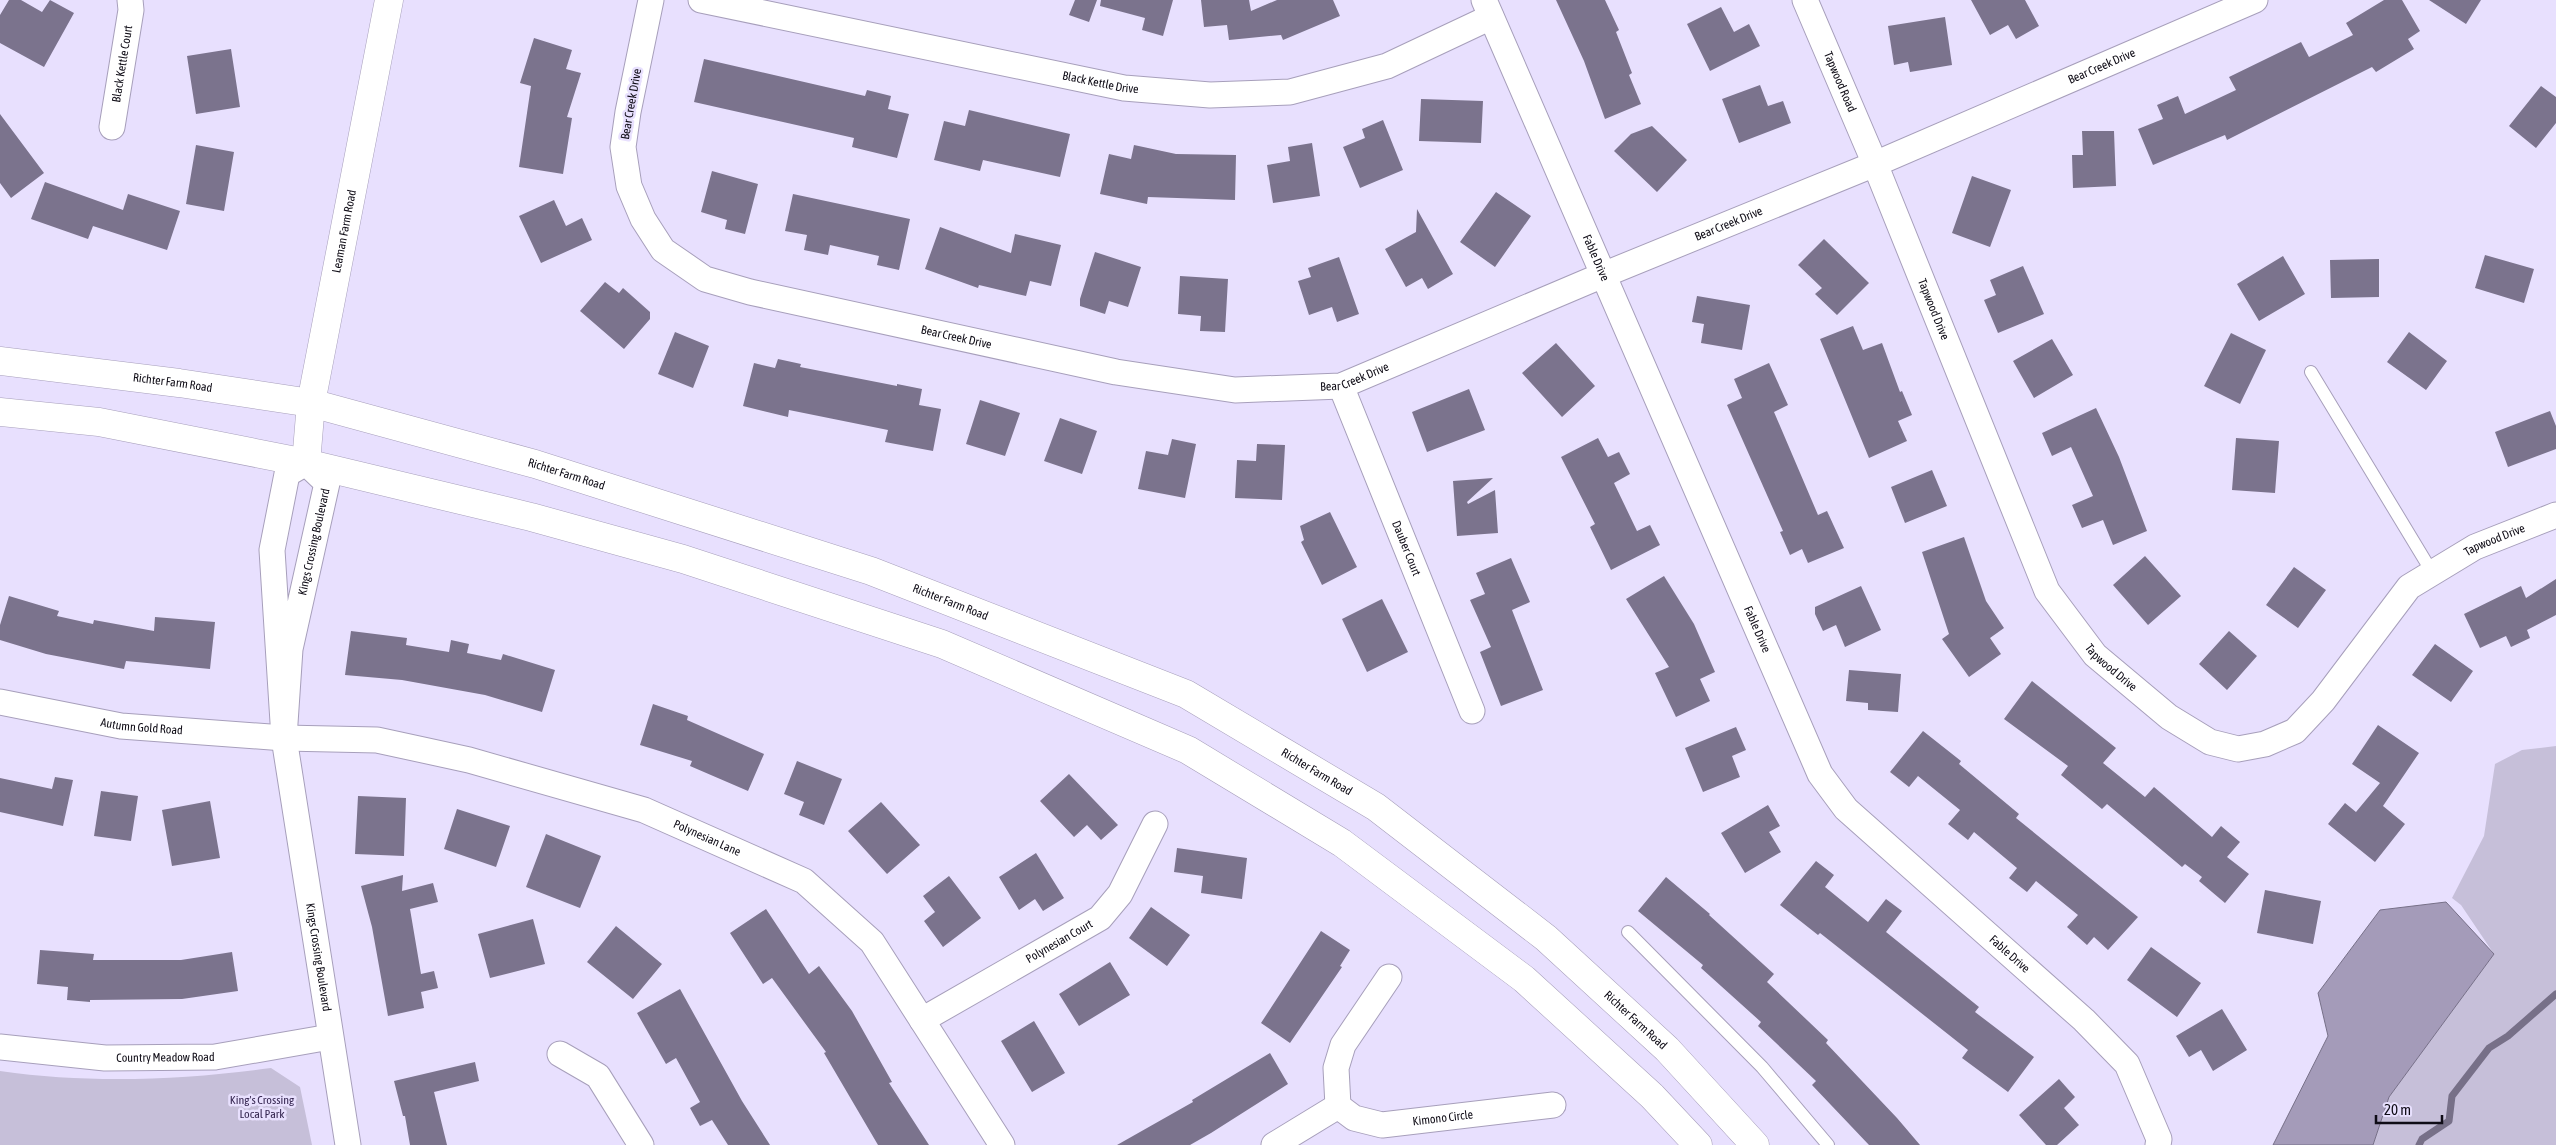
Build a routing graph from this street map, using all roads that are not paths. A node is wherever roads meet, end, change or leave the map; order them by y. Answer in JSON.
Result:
{"nodes":[{"id":1,"x":130,"y":0,"type":"edge"},
{"id":2,"x":389,"y":0,"type":"edge"},
{"id":3,"x":651,"y":0,"type":"edge"},
{"id":4,"x":701,"y":0,"type":"edge"},
{"id":5,"x":1805,"y":0,"type":"edge"},
{"id":6,"x":2255,"y":0,"type":"edge"},
{"id":7,"x":1488,"y":8,"type":"edge"},
{"id":8,"x":112,"y":127,"type":"dead end"},
{"id":9,"x":1876,"y":164,"type":"junction"},
{"id":10,"x":1603,"y":275,"type":"junction"},
{"id":11,"x":0,"y":361,"type":"edge"},
{"id":12,"x":2311,"y":372,"type":"dead end"},
{"id":13,"x":1341,"y":386,"type":"junction"},
{"id":14,"x":311,"y":403,"type":"junction"},
{"id":15,"x":0,"y":412,"type":"edge"},
{"id":16,"x":306,"y":463,"type":"junction"},
{"id":17,"x":2556,"y":515,"type":"edge"},
{"id":18,"x":2432,"y":572,"type":"junction"},
{"id":19,"x":0,"y":702,"type":"edge"},
{"id":20,"x":1472,"y":711,"type":"dead end"},
{"id":21,"x":284,"y":738,"type":"junction"},
{"id":22,"x":1155,"y":824,"type":"dead end"},
{"id":23,"x":1628,"y":932,"type":"dead end"},
{"id":24,"x":1389,"y":977,"type":"dead end"},
{"id":25,"x":922,"y":1020,"type":"junction"},
{"id":26,"x":330,"y":1037,"type":"junction"},
{"id":27,"x":0,"y":1047,"type":"edge"},
{"id":28,"x":560,"y":1054,"type":"dead end"},
{"id":29,"x":1553,"y":1105,"type":"dead end"},
{"id":30,"x":1338,"y":1106,"type":"junction"},
{"id":31,"x":348,"y":1145,"type":"edge"},
{"id":32,"x":641,"y":1145,"type":"edge"},
{"id":33,"x":1002,"y":1145,"type":"edge"},
{"id":34,"x":1274,"y":1145,"type":"edge"},
{"id":35,"x":1698,"y":1145,"type":"edge"},
{"id":36,"x":1755,"y":1145,"type":"edge"},
{"id":37,"x":1828,"y":1145,"type":"edge"},
{"id":38,"x":2158,"y":1145,"type":"edge"}],
"edges":[{"from":1,"to":8,"type":"street","name":"Black Kettle Court"},
{"from":2,"to":14,"type":"main road","name":"Leaman Farm Road"},
{"from":3,"to":13,"type":"street","name":"Bear Creek Drive"},
{"from":4,"to":7,"type":"street","name":"Black Kettle Drive"},
{"from":5,"to":9,"type":"street","name":"Tapwood Road"},
{"from":6,"to":9,"type":"street","name":"Bear Creek Drive"},
{"from":7,"to":10,"type":"street","name":"Fable Drive"},
{"from":9,"to":10,"type":"street","name":"Bear Creek Drive"},
{"from":9,"to":18,"type":"street","name":"Tapwood Drive"},
{"from":10,"to":13,"type":"street","name":"Bear Creek Drive"},
{"from":10,"to":38,"type":"street","name":"Fable Drive"},
{"from":11,"to":14,"type":"main road","name":"Richter Farm Road"},
{"from":12,"to":18,"type":"lane"},
{"from":13,"to":20,"type":"street","name":"Dauber Court"},
{"from":14,"to":16,"type":"main road","name":"Leaman Farm Road"},
{"from":14,"to":36,"type":"main road","name":"Richter Farm Road"},
{"from":15,"to":16,"type":"main road"},
{"from":16,"to":21,"type":"street","name":"Kings Crossing Boulevard"},
{"from":16,"to":21,"type":"street","name":"Kings Crossing Boulevard"},
{"from":16,"to":35,"type":"main road"},
{"from":17,"to":18,"type":"street","name":"Tapwood Drive"},
{"from":19,"to":21,"type":"street","name":"Autumn Gold Road"},
{"from":21,"to":25,"type":"street","name":"Polynesian Lane"},
{"from":21,"to":26,"type":"street","name":"Kings Crossing Boulevard"},
{"from":22,"to":25,"type":"street","name":"Polynesian Court"},
{"from":23,"to":37,"type":"lane"},
{"from":24,"to":30,"type":"street"},
{"from":25,"to":33,"type":"street","name":"Polynesian Lane"},
{"from":26,"to":27,"type":"street","name":"Country Meadow Road"},
{"from":26,"to":31,"type":"street","name":"Kings Crossing Boulevard"},
{"from":28,"to":32,"type":"street"},
{"from":29,"to":30,"type":"street","name":"Kimono Circle"},
{"from":30,"to":34,"type":"street"}]}
